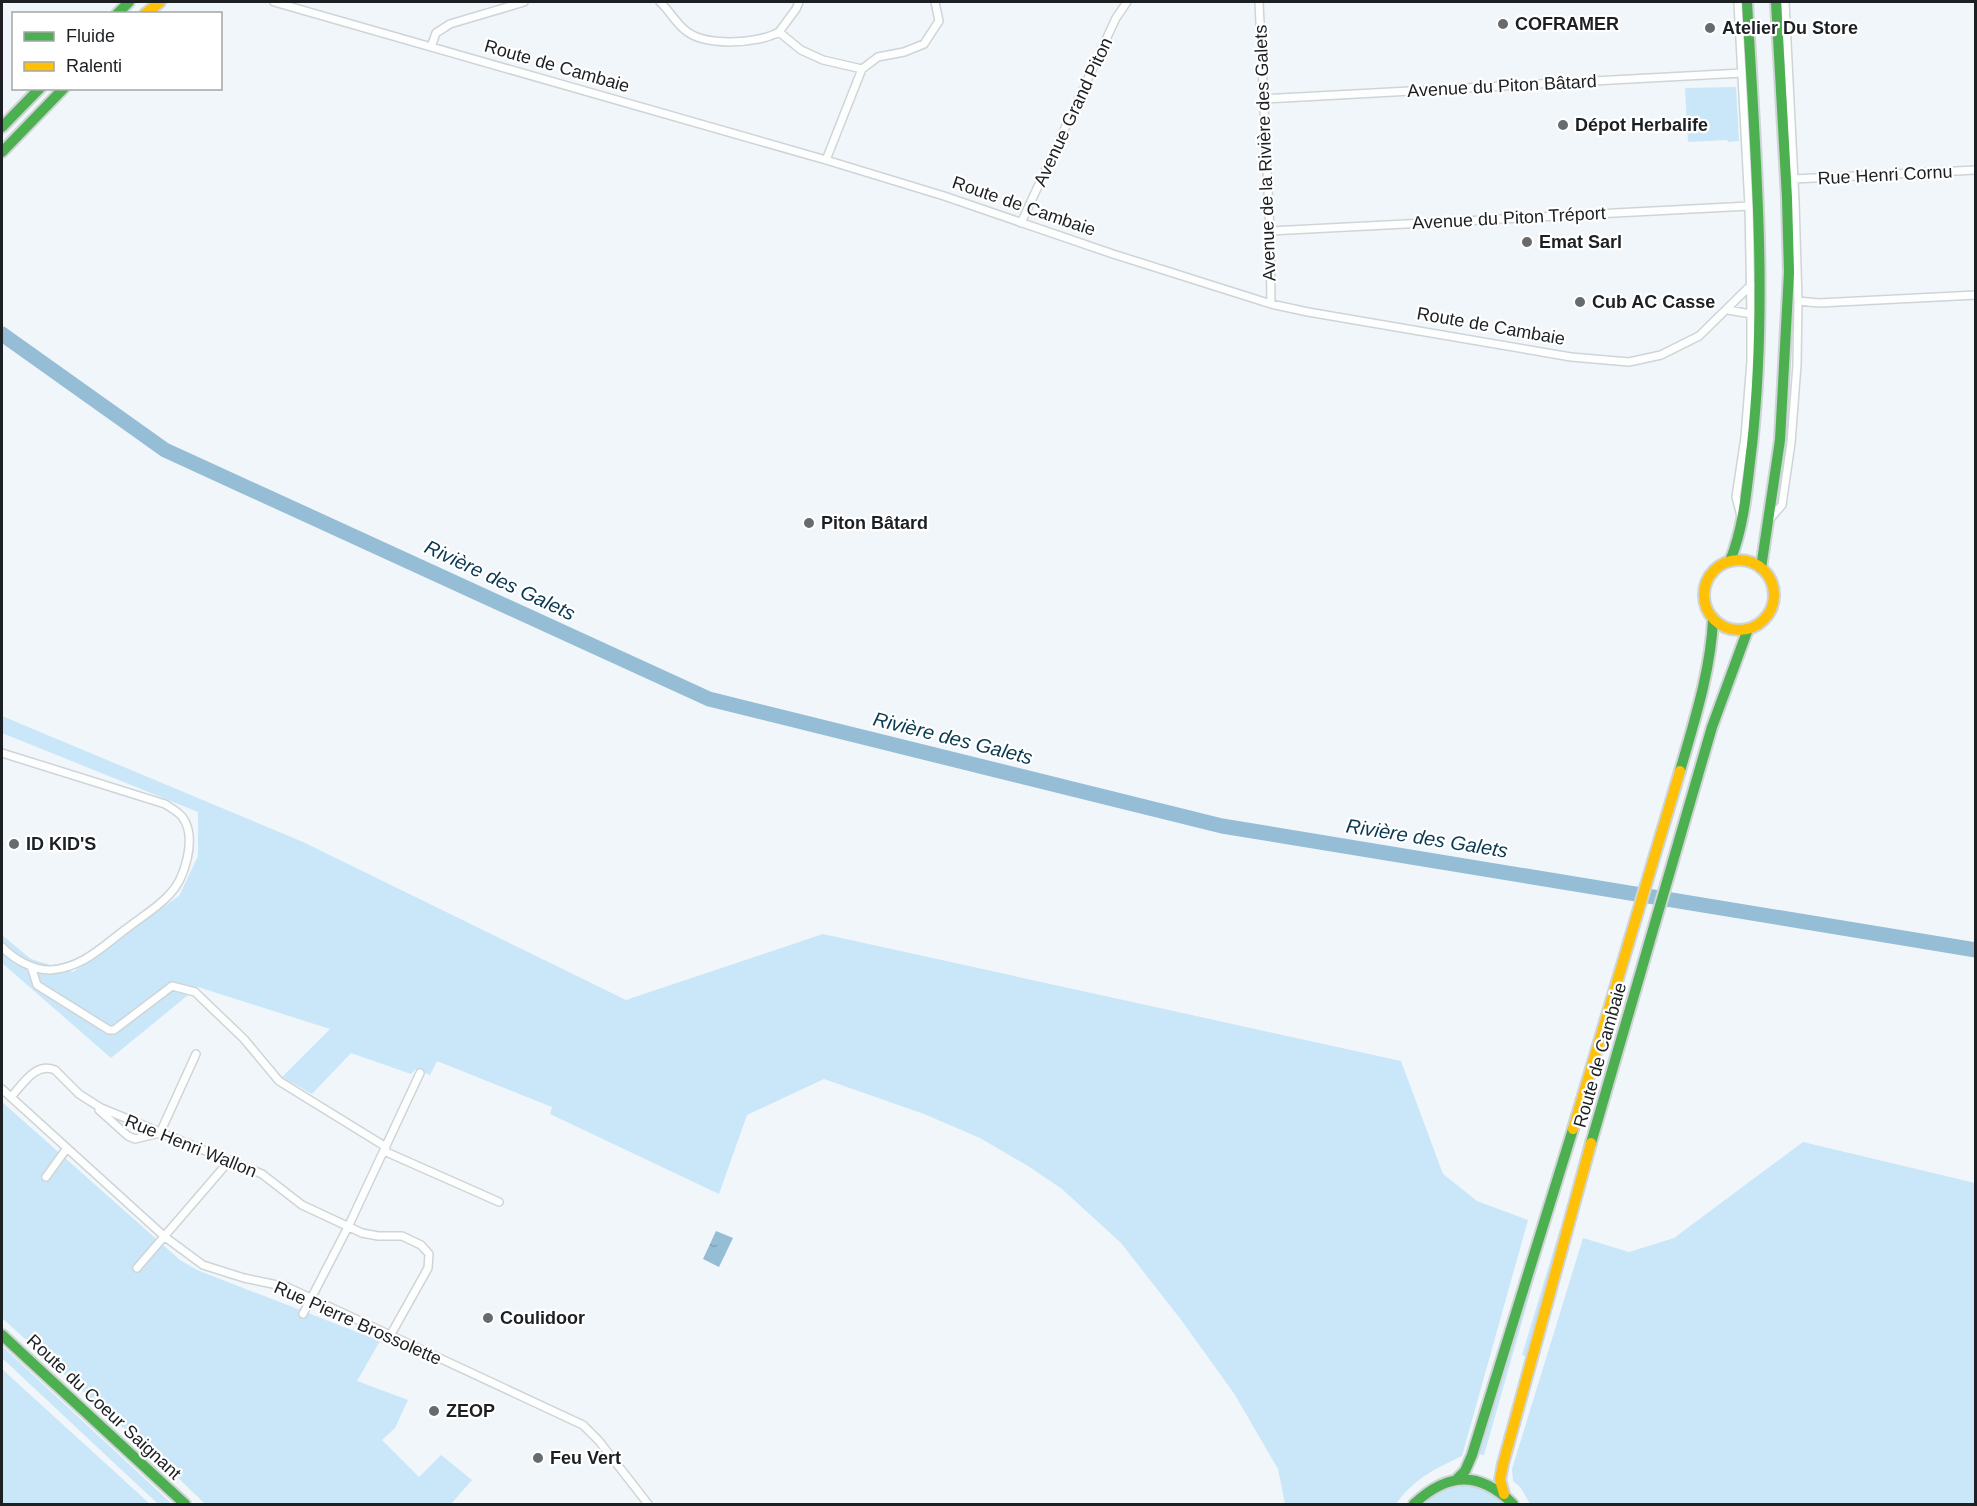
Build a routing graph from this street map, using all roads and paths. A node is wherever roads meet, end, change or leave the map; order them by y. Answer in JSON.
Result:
{"nodes":[{"id":1,"x":160,"y":2,"type":"edge"},
{"id":2,"x":274,"y":2,"type":"edge"},
{"id":3,"x":524,"y":2,"type":"edge"},
{"id":4,"x":660,"y":2,"type":"edge"},
{"id":5,"x":799,"y":2,"type":"edge"},
{"id":6,"x":935,"y":2,"type":"edge"},
{"id":7,"x":1126,"y":2,"type":"edge"},
{"id":8,"x":1259,"y":2,"type":"edge"},
{"id":9,"x":1738,"y":2,"type":"edge"},
{"id":10,"x":1747,"y":2,"type":"edge"},
{"id":11,"x":1776,"y":2,"type":"edge"},
{"id":12,"x":1785,"y":2,"type":"edge"},
{"id":13,"x":148,"y":12,"type":"edge"},
{"id":14,"x":779,"y":32,"type":"junction"},
{"id":15,"x":431,"y":47,"type":"junction"},
{"id":16,"x":862,"y":69,"type":"junction"},
{"id":17,"x":1742,"y":73,"type":"junction"},
{"id":18,"x":38,"y":90,"type":"edge"},
{"id":19,"x":62,"y":90,"type":"edge"},
{"id":20,"x":1263,"y":99,"type":"junction"},
{"id":21,"x":2,"y":127,"type":"edge"},
{"id":22,"x":2,"y":152,"type":"edge"},
{"id":23,"x":826,"y":160,"type":"junction"},
{"id":24,"x":1976,"y":170,"type":"edge"},
{"id":25,"x":1794,"y":179,"type":"junction"},
{"id":26,"x":1749,"y":206,"type":"junction"},
{"id":27,"x":1021,"y":223,"type":"junction"},
{"id":28,"x":1270,"y":231,"type":"junction"},
{"id":29,"x":1751,"y":285,"type":"junction"},
{"id":30,"x":1976,"y":295,"type":"edge"},
{"id":31,"x":1798,"y":301,"type":"junction"},
{"id":32,"x":1271,"y":304,"type":"junction"},
{"id":33,"x":1728,"y":309,"type":"junction"},
{"id":34,"x":1751,"y":314,"type":"junction"},
{"id":35,"x":1741,"y":516,"type":"junction"},
{"id":36,"x":1769,"y":521,"type":"junction"},
{"id":37,"x":1730,"y":561,"type":"junction"},
{"id":38,"x":1761,"y":568,"type":"junction"},
{"id":39,"x":1713,"y":619,"type":"junction"},
{"id":40,"x":1748,"y":629,"type":"junction"},
{"id":41,"x":2,"y":753,"type":"edge"},
{"id":42,"x":2,"y":947,"type":"edge"},
{"id":43,"x":32,"y":966,"type":"junction"},
{"id":44,"x":196,"y":1054,"type":"dead end"},
{"id":45,"x":420,"y":1073,"type":"dead end"},
{"id":46,"x":2,"y":1089,"type":"edge"},
{"id":47,"x":10,"y":1097,"type":"junction"},
{"id":48,"x":90,"y":1102,"type":"junction"},
{"id":49,"x":160,"y":1133,"type":"junction"},
{"id":50,"x":67,"y":1148,"type":"junction"},
{"id":51,"x":385,"y":1149,"type":"junction"},
{"id":52,"x":230,"y":1160,"type":"junction"},
{"id":53,"x":46,"y":1177,"type":"dead end"},
{"id":54,"x":499,"y":1202,"type":"dead end"},
{"id":55,"x":348,"y":1227,"type":"junction"},
{"id":56,"x":165,"y":1237,"type":"junction"},
{"id":57,"x":137,"y":1268,"type":"dead end"},
{"id":58,"x":311,"y":1298,"type":"junction"},
{"id":59,"x":303,"y":1314,"type":"dead end"},
{"id":60,"x":2,"y":1335,"type":"edge"},
{"id":61,"x":390,"y":1336,"type":"junction"},
{"id":62,"x":1458,"y":1479,"type":"junction"},
{"id":63,"x":1504,"y":1494,"type":"junction"},
{"id":64,"x":184,"y":1504,"type":"edge"},
{"id":65,"x":648,"y":1504,"type":"edge"},
{"id":66,"x":1414,"y":1504,"type":"edge"},
{"id":67,"x":1513,"y":1504,"type":"edge"}],
"edges":[{"from":1,"to":13,"type":"main road"},
{"from":2,"to":15,"type":"street","name":"Route de Cambaie"},
{"from":3,"to":15,"type":"street"},
{"from":4,"to":14,"type":"street"},
{"from":5,"to":14,"type":"street"},
{"from":6,"to":16,"type":"street"},
{"from":7,"to":27,"type":"street","name":"Avenue Grand Piton"},
{"from":8,"to":20,"type":"street","name":"Avenue de la Rivière des Galets"},
{"from":9,"to":17,"type":"street"},
{"from":10,"to":35,"type":"main road"},
{"from":11,"to":36,"type":"main road"},
{"from":12,"to":25,"type":"street"},
{"from":14,"to":16,"type":"street"},
{"from":15,"to":23,"type":"street","name":"Route de Cambaie"},
{"from":16,"to":23,"type":"street"},
{"from":17,"to":20,"type":"street","name":"Avenue du Piton Bâtard"},
{"from":17,"to":26,"type":"street"},
{"from":18,"to":21,"type":"main road"},
{"from":19,"to":22,"type":"main road"},
{"from":20,"to":28,"type":"street","name":"Avenue de la Rivière des Galets"},
{"from":23,"to":27,"type":"street","name":"Route de Cambaie"},
{"from":24,"to":25,"type":"street","name":"Rue Henri Cornu"},
{"from":25,"to":31,"type":"street"},
{"from":26,"to":28,"type":"street","name":"Avenue du Piton Tréport"},
{"from":26,"to":29,"type":"street"},
{"from":27,"to":32,"type":"street","name":"Route de Cambaie"},
{"from":28,"to":32,"type":"street","name":"Avenue de la Rivière des Galets"},
{"from":29,"to":33,"type":"street","name":"Route de Cambaie"},
{"from":29,"to":34,"type":"street"},
{"from":30,"to":31,"type":"street"},
{"from":31,"to":36,"type":"street"},
{"from":32,"to":33,"type":"street","name":"Route de Cambaie"},
{"from":33,"to":34,"type":"street"},
{"from":34,"to":35,"type":"street"},
{"from":35,"to":37,"type":"main road"},
{"from":36,"to":38,"type":"main road"},
{"from":37,"to":38,"type":"main road"},
{"from":37,"to":39,"type":"main road","name":"Route de Cambaie"},
{"from":38,"to":40,"type":"main road"},
{"from":39,"to":40,"type":"main road"},
{"from":39,"to":62,"type":"main road","name":"Route de Cambaie"},
{"from":40,"to":63,"type":"main road","name":"Route de Cambaie"},
{"from":41,"to":43,"type":"street"},
{"from":42,"to":43,"type":"street"},
{"from":43,"to":51,"type":"street"},
{"from":44,"to":49,"type":"street"},
{"from":45,"to":51,"type":"street"},
{"from":46,"to":47,"type":"street","name":"Rue Pierre Brossolette"},
{"from":47,"to":48,"type":"street","name":"Rue Henri Wallon"},
{"from":47,"to":50,"type":"street","name":"Rue Pierre Brossolette"},
{"from":48,"to":49,"type":"street","name":"Rue Henri Wallon"},
{"from":48,"to":49,"type":"street"},
{"from":49,"to":52,"type":"street","name":"Rue Henri Wallon"},
{"from":50,"to":53,"type":"street"},
{"from":50,"to":56,"type":"street","name":"Rue Pierre Brossolette"},
{"from":51,"to":54,"type":"street"},
{"from":51,"to":55,"type":"street"},
{"from":52,"to":55,"type":"street","name":"Rue Henri Wallon"},
{"from":52,"to":56,"type":"street"},
{"from":55,"to":58,"type":"street"},
{"from":55,"to":61,"type":"street","name":"Rue Henri Wallon"},
{"from":56,"to":57,"type":"street"},
{"from":56,"to":58,"type":"street","name":"Rue Pierre Brossolette"},
{"from":58,"to":59,"type":"street"},
{"from":58,"to":61,"type":"street","name":"Rue Pierre Brossolette"},
{"from":60,"to":64,"type":"main road","name":"Route du Coeur Saignant"},
{"from":61,"to":65,"type":"street","name":"Rue Pierre Brossolette"},
{"from":62,"to":63,"type":"main road"},
{"from":62,"to":66,"type":"main road"},
{"from":63,"to":67,"type":"main road"}]}
